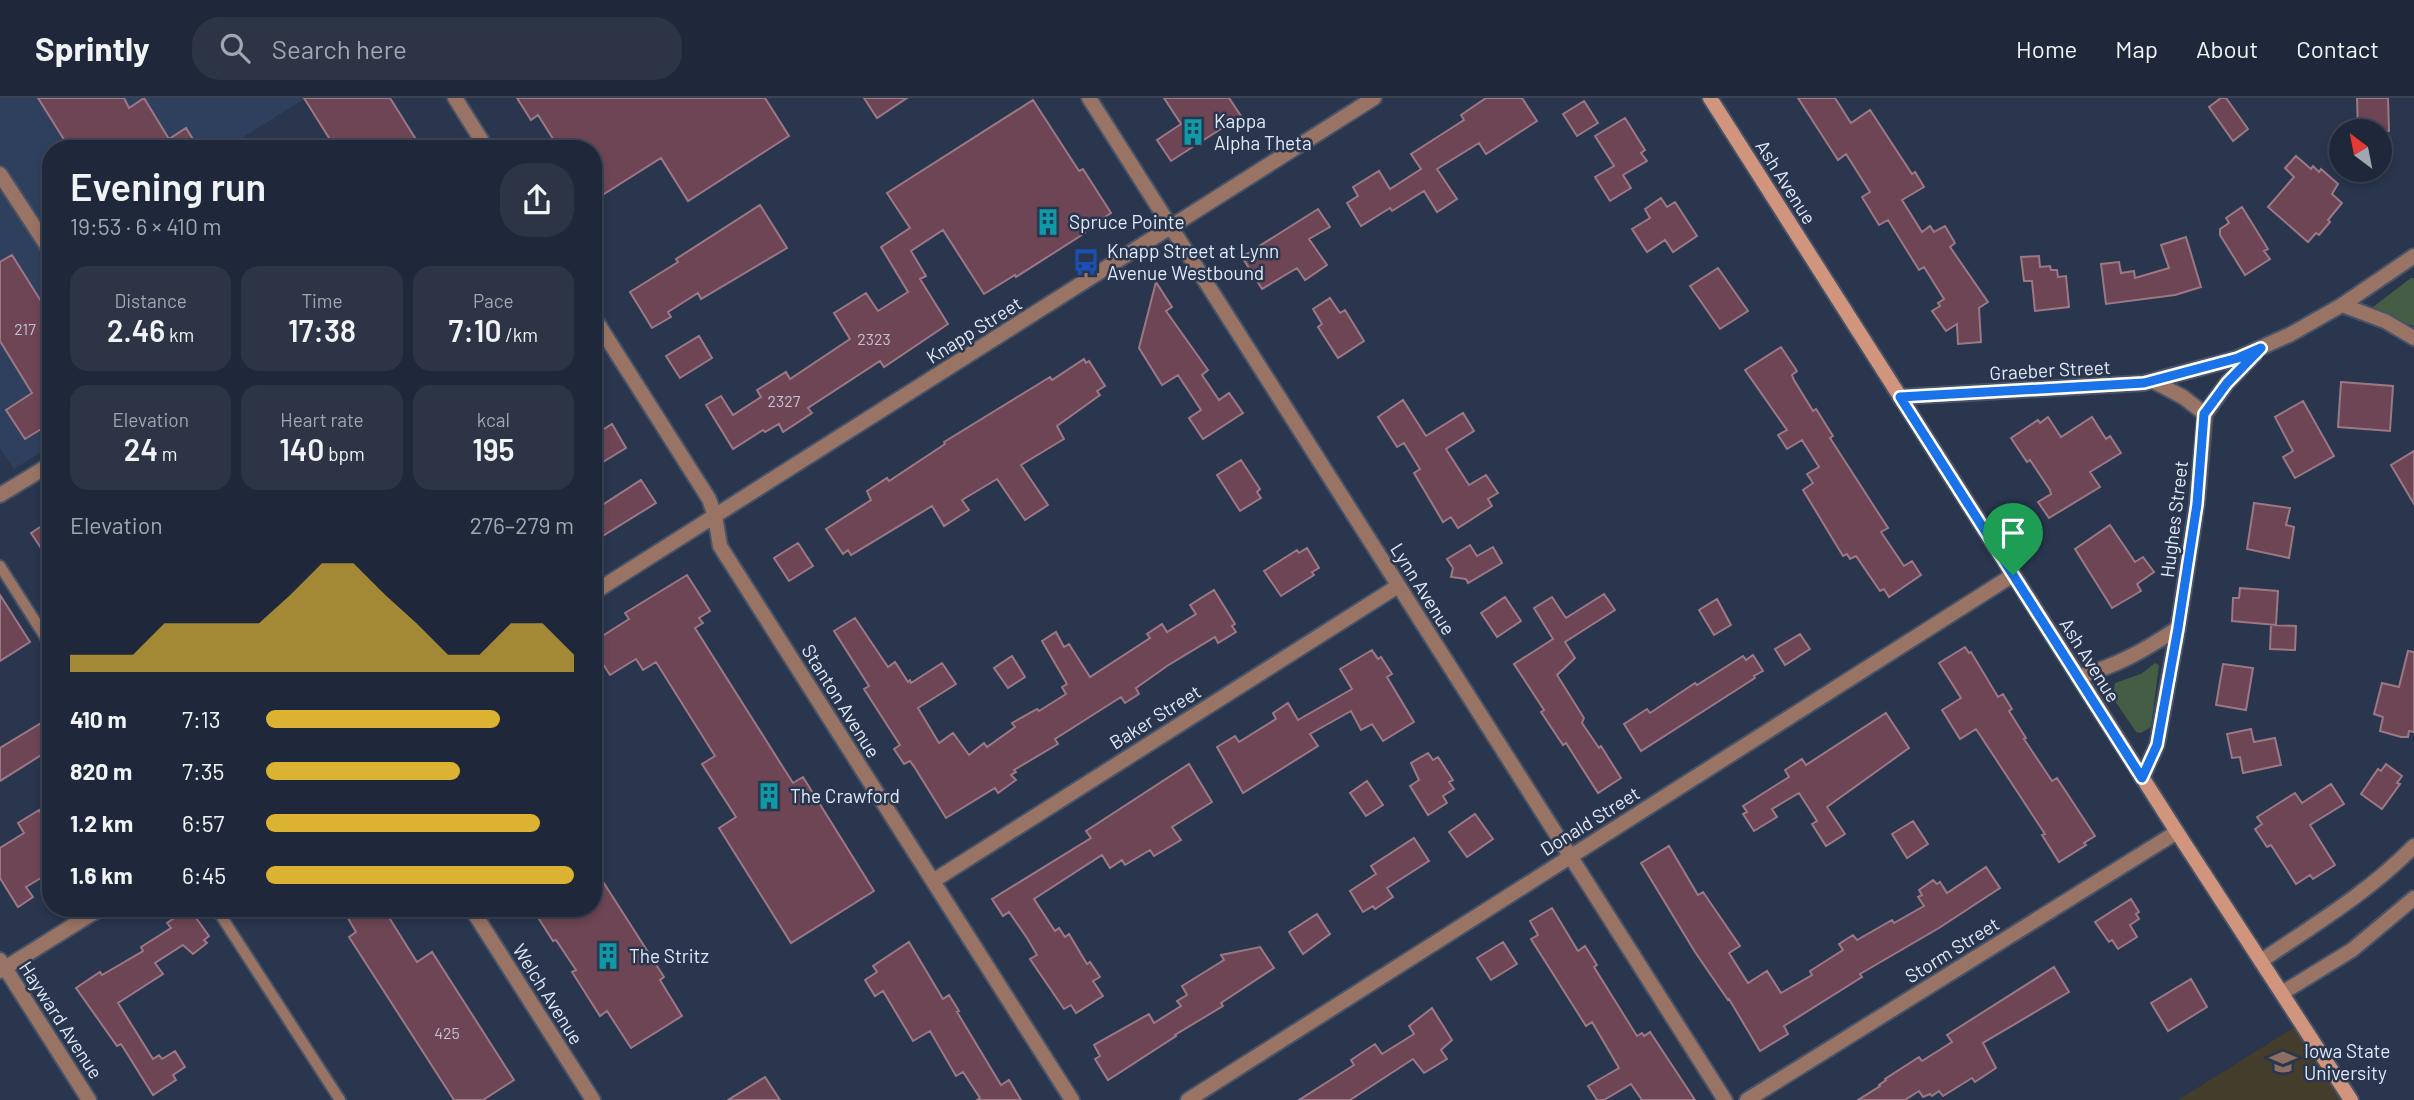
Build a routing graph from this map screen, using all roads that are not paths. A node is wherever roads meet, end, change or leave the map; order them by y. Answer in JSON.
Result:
{"nodes":[{"id":1,"x":455,"y":98,"type":"edge"},
{"id":2,"x":1088,"y":98,"type":"edge"},
{"id":3,"x":1374,"y":98,"type":"edge"},
{"id":4,"x":1710,"y":98,"type":"edge"},
{"id":5,"x":481,"y":140,"type":"edge"},
{"id":6,"x":0,"y":174,"type":"edge"},
{"id":7,"x":1172,"y":228,"type":"junction"},
{"id":8,"x":42,"y":238,"type":"edge"},
{"id":9,"x":2414,"y":256,"type":"edge"},
{"id":10,"x":2342,"y":305,"type":"junction"},
{"id":11,"x":602,"y":330,"type":"edge"},
{"id":12,"x":2414,"y":338,"type":"edge"},
{"id":13,"x":2261,"y":348,"type":"junction"},
{"id":14,"x":2153,"y":381,"type":"junction"},
{"id":15,"x":1900,"y":397,"type":"junction"},
{"id":16,"x":2204,"y":414,"type":"junction"},
{"id":17,"x":42,"y":469,"type":"edge"},
{"id":18,"x":0,"y":495,"type":"edge"},
{"id":19,"x":715,"y":516,"type":"junction"},
{"id":20,"x":0,"y":566,"type":"edge"},
{"id":21,"x":2013,"y":575,"type":"junction"},
{"id":22,"x":1398,"y":586,"type":"junction"},
{"id":23,"x":602,"y":587,"type":"edge"},
{"id":24,"x":2178,"y":628,"type":"junction"},
{"id":25,"x":42,"y":632,"type":"edge"},
{"id":26,"x":2078,"y":677,"type":"junction"},
{"id":27,"x":2142,"y":778,"type":"junction"},
{"id":28,"x":2177,"y":832,"type":"junction"},
{"id":29,"x":2414,"y":846,"type":"edge"},
{"id":30,"x":1571,"y":856,"type":"junction"},
{"id":31,"x":933,"y":881,"type":"junction"},
{"id":32,"x":2414,"y":898,"type":"edge"},
{"id":33,"x":86,"y":917,"type":"edge"},
{"id":34,"x":222,"y":917,"type":"edge"},
{"id":35,"x":477,"y":917,"type":"edge"},
{"id":36,"x":2261,"y":961,"type":"junction"},
{"id":37,"x":2,"y":966,"type":"edge"},
{"id":38,"x":2282,"y":993,"type":"junction"},
{"id":39,"x":89,"y":1100,"type":"edge"},
{"id":40,"x":340,"y":1100,"type":"edge"},
{"id":41,"x":593,"y":1100,"type":"edge"},
{"id":42,"x":1072,"y":1100,"type":"edge"},
{"id":43,"x":1188,"y":1100,"type":"edge"},
{"id":44,"x":1726,"y":1100,"type":"edge"},
{"id":45,"x":1747,"y":1100,"type":"edge"},
{"id":46,"x":2351,"y":1100,"type":"edge"}],
"edges":[{"from":1,"to":5,"type":"street"},
{"from":2,"to":7,"type":"street","name":"Lynn Avenue"},
{"from":3,"to":7,"type":"street","name":"Knapp Street"},
{"from":4,"to":15,"type":"street","name":"Ash Avenue"},
{"from":6,"to":8,"type":"street"},
{"from":7,"to":19,"type":"street","name":"Knapp Street"},
{"from":7,"to":22,"type":"street","name":"Lynn Avenue"},
{"from":9,"to":10,"type":"street"},
{"from":10,"to":12,"type":"street"},
{"from":10,"to":13,"type":"street"},
{"from":11,"to":19,"type":"street","name":"Stanton Avenue"},
{"from":13,"to":14,"type":"street","name":"Graeber Street"},
{"from":13,"to":16,"type":"street"},
{"from":14,"to":15,"type":"street","name":"Graeber Street"},
{"from":14,"to":16,"type":"street"},
{"from":15,"to":21,"type":"street","name":"Ash Avenue"},
{"from":16,"to":24,"type":"street","name":"Hughes Street"},
{"from":17,"to":18,"type":"street"},
{"from":19,"to":23,"type":"street","name":"Knapp Street"},
{"from":19,"to":31,"type":"street","name":"Stanton Avenue"},
{"from":20,"to":25,"type":"lane"},
{"from":21,"to":26,"type":"street","name":"Ash Avenue"},
{"from":21,"to":30,"type":"street","name":"Donald Street"},
{"from":22,"to":30,"type":"street","name":"Lynn Avenue"},
{"from":22,"to":31,"type":"street","name":"Baker Street"},
{"from":24,"to":26,"type":"street"},
{"from":24,"to":27,"type":"street","name":"Hughes Street"},
{"from":26,"to":27,"type":"street","name":"Ash Avenue"},
{"from":27,"to":28,"type":"street","name":"Ash Avenue"},
{"from":28,"to":36,"type":"street","name":"Ash Avenue"},
{"from":28,"to":45,"type":"street","name":"Storm Street"},
{"from":29,"to":36,"type":"street"},
{"from":30,"to":43,"type":"street","name":"Donald Street"},
{"from":30,"to":44,"type":"street","name":"Lynn Avenue"},
{"from":31,"to":42,"type":"street","name":"Stanton Avenue"},
{"from":32,"to":38,"type":"street"},
{"from":33,"to":37,"type":"street"},
{"from":34,"to":40,"type":"lane"},
{"from":35,"to":41,"type":"street","name":"Welch Avenue"},
{"from":36,"to":38,"type":"street","name":"Ash Avenue"},
{"from":37,"to":39,"type":"street","name":"Hayward Avenue"},
{"from":38,"to":46,"type":"street","name":"Ash Avenue"}]}
